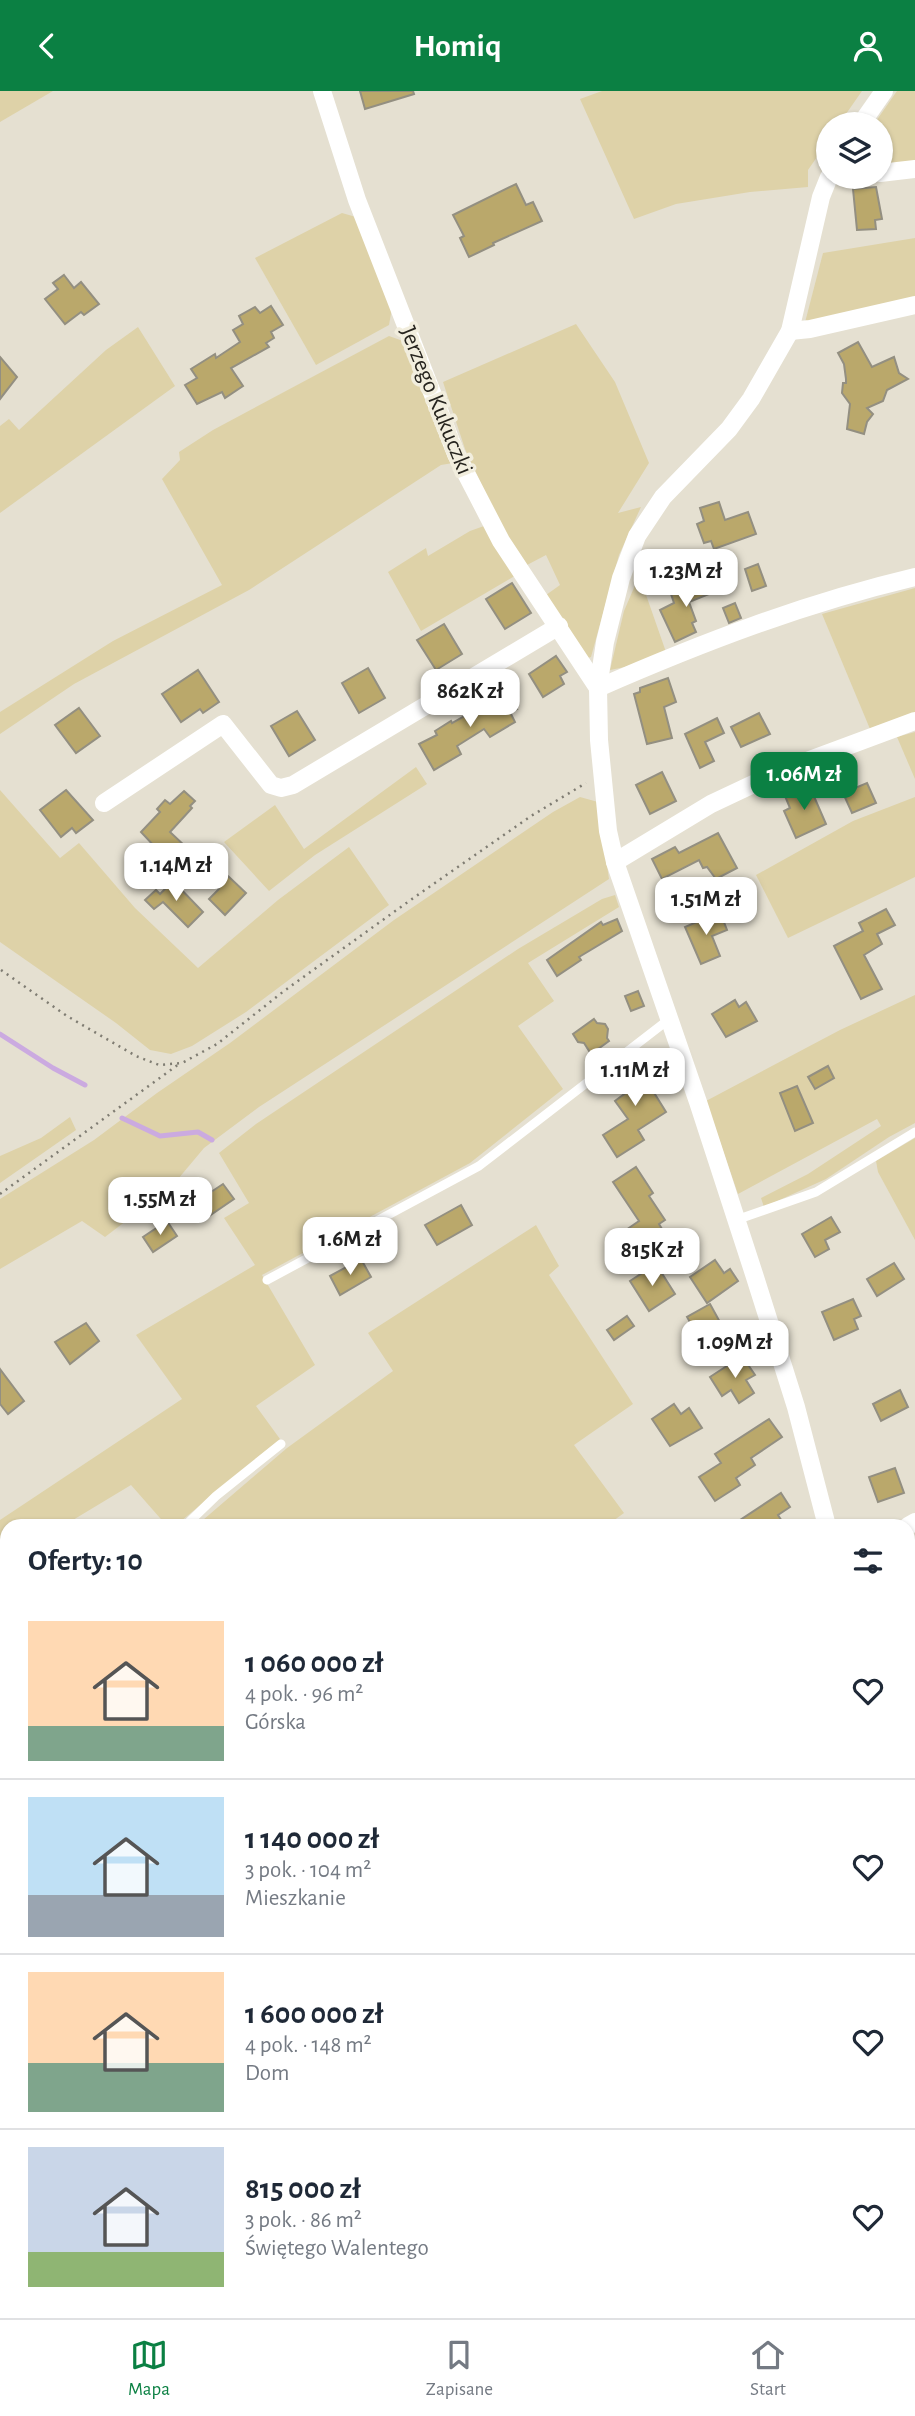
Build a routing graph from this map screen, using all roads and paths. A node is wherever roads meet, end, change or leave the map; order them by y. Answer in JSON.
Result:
{"nodes":[{"id":1,"x":321,"y":91,"type":"edge"},
{"id":2,"x":884,"y":91,"type":"edge"},
{"id":3,"x":869,"y":112,"type":"edge"},
{"id":4,"x":915,"y":169,"type":"edge"},
{"id":5,"x":893,"y":172,"type":"edge"},
{"id":6,"x":825,"y":189,"type":"edge"},
{"id":7,"x":915,"y":305,"type":"edge"},
{"id":8,"x":790,"y":331,"type":"junction"},
{"id":9,"x":915,"y":577,"type":"edge"},
{"id":10,"x":559,"y":626,"type":"junction"},
{"id":11,"x":598,"y":688,"type":"junction"},
{"id":12,"x":915,"y":721,"type":"edge"},
{"id":13,"x":603,"y":775,"type":"junction"},
{"id":14,"x":104,"y":803,"type":"dead end"},
{"id":15,"x":615,"y":862,"type":"junction"},
{"id":16,"x":1,"y":970,"type":"edge"},
{"id":17,"x":668,"y":1020,"type":"junction"},
{"id":18,"x":182,"y":1063,"type":"junction"},
{"id":19,"x":915,"y":1132,"type":"edge"},
{"id":20,"x":0,"y":1194,"type":"edge"},
{"id":21,"x":736,"y":1220,"type":"junction"},
{"id":22,"x":267,"y":1280,"type":"dead end"},
{"id":23,"x":281,"y":1444,"type":"dead end"},
{"id":24,"x":192,"y":1519,"type":"edge"},
{"id":25,"x":825,"y":1519,"type":"edge"}],
"edges":[{"from":1,"to":10,"type":"street","name":"Jerzego Kukuczki"},
{"from":2,"to":3,"type":"street"},
{"from":4,"to":5,"type":"street"},
{"from":6,"to":8,"type":"street"},
{"from":7,"to":8,"type":"street"},
{"from":8,"to":11,"type":"street"},
{"from":9,"to":11,"type":"street"},
{"from":10,"to":11,"type":"street","name":"Jerzego Kukuczki"},
{"from":10,"to":14,"type":"street"},
{"from":11,"to":13,"type":"street"},
{"from":12,"to":15,"type":"street"},
{"from":13,"to":15,"type":"street"},
{"from":13,"to":18,"type":"path"},
{"from":15,"to":17,"type":"street"},
{"from":16,"to":18,"type":"path"},
{"from":17,"to":21,"type":"street"},
{"from":17,"to":22,"type":"lane"},
{"from":18,"to":20,"type":"path"},
{"from":19,"to":21,"type":"lane"},
{"from":21,"to":25,"type":"street"},
{"from":23,"to":24,"type":"lane"}]}
